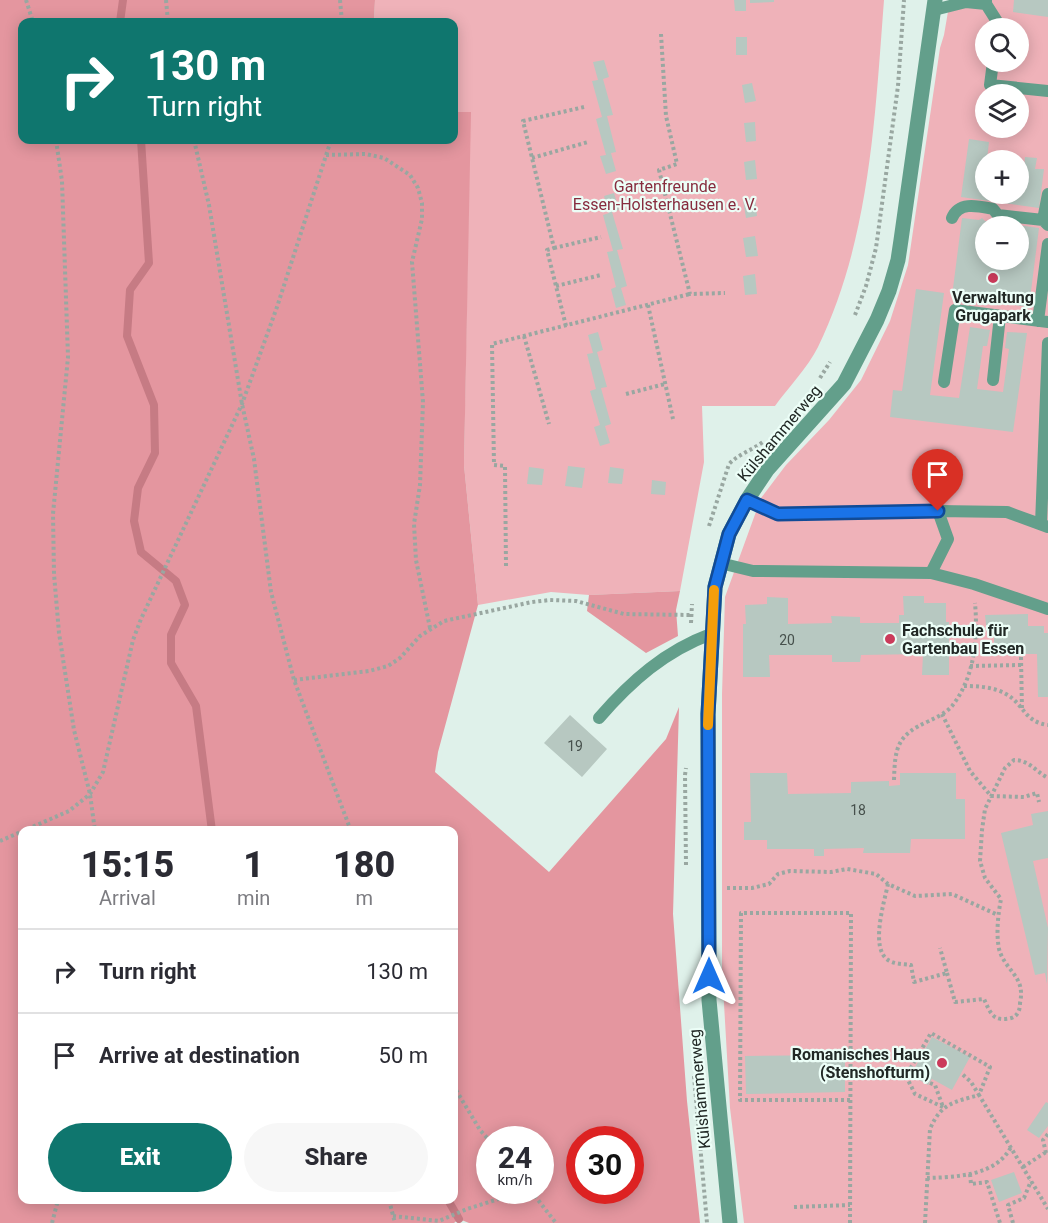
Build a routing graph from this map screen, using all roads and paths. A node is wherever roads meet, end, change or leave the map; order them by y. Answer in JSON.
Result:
{"nodes":[{"id":1,"x":26,"y":0,"type":"edge"},
{"id":2,"x":166,"y":0,"type":"edge"},
{"id":3,"x":340,"y":0,"type":"edge"},
{"id":4,"x":904,"y":0,"type":"edge"},
{"id":5,"x":986,"y":2,"type":"edge"},
{"id":6,"x":934,"y":5,"type":"edge"},
{"id":7,"x":32,"y":18,"type":"edge"},
{"id":8,"x":168,"y":18,"type":"edge"},
{"id":9,"x":342,"y":18,"type":"edge"},
{"id":10,"x":995,"y":18,"type":"edge"},
{"id":11,"x":661,"y":33,"type":"dead end"},
{"id":12,"x":992,"y":72,"type":"edge"},
{"id":13,"x":1048,"y":91,"type":"edge"},
{"id":14,"x":584,"y":107,"type":"dead end"},
{"id":15,"x":588,"y":142,"type":"dead end"},
{"id":16,"x":57,"y":144,"type":"edge"},
{"id":17,"x":195,"y":144,"type":"edge"},
{"id":18,"x":330,"y":144,"type":"edge"},
{"id":19,"x":326,"y":155,"type":"junction"},
{"id":20,"x":532,"y":158,"type":"junction"},
{"id":21,"x":1048,"y":194,"type":"edge"},
{"id":22,"x":952,"y":218,"type":"dead end"},
{"id":23,"x":1046,"y":223,"type":"edge"},
{"id":24,"x":601,"y":237,"type":"dead end"},
{"id":25,"x":1048,"y":244,"type":"edge"},
{"id":26,"x":554,"y":248,"type":"junction"},
{"id":27,"x":601,"y":275,"type":"dead end"},
{"id":28,"x":556,"y":286,"type":"junction"},
{"id":29,"x":725,"y":293,"type":"dead end"},
{"id":30,"x":690,"y":294,"type":"junction"},
{"id":31,"x":648,"y":305,"type":"junction"},
{"id":32,"x":1000,"y":316,"type":"junction"},
{"id":33,"x":853,"y":319,"type":"dead end"},
{"id":34,"x":1043,"y":321,"type":"edge"},
{"id":35,"x":566,"y":326,"type":"junction"},
{"id":36,"x":524,"y":336,"type":"junction"},
{"id":37,"x":1048,"y":343,"type":"edge"},
{"id":38,"x":834,"y":357,"type":"dead end"},
{"id":39,"x":993,"y":380,"type":"dead end"},
{"id":40,"x":944,"y":382,"type":"dead end"},
{"id":41,"x":816,"y":383,"type":"dead end"},
{"id":42,"x":665,"y":384,"type":"junction"},
{"id":43,"x":626,"y":394,"type":"dead end"},
{"id":44,"x":242,"y":404,"type":"junction"},
{"id":45,"x":673,"y":419,"type":"dead end"},
{"id":46,"x":549,"y":424,"type":"dead end"},
{"id":47,"x":770,"y":435,"type":"dead end"},
{"id":48,"x":747,"y":500,"type":"junction"},
{"id":49,"x":938,"y":511,"type":"junction"},
{"id":50,"x":1045,"y":525,"type":"edge"},
{"id":51,"x":707,"y":531,"type":"dead end"},
{"id":52,"x":720,"y":563,"type":"junction"},
{"id":53,"x":506,"y":566,"type":"dead end"},
{"id":54,"x":931,"y":573,"type":"junction"},
{"id":55,"x":974,"y":584,"type":"junction"},
{"id":56,"x":693,"y":596,"type":"dead end"},
{"id":57,"x":1048,"y":609,"type":"edge"},
{"id":58,"x":430,"y":628,"type":"junction"},
{"id":59,"x":711,"y":634,"type":"junction"},
{"id":60,"x":1021,"y":657,"type":"dead end"},
{"id":61,"x":1021,"y":665,"type":"junction"},
{"id":62,"x":970,"y":666,"type":"junction"},
{"id":63,"x":294,"y":680,"type":"junction"},
{"id":64,"x":964,"y":686,"type":"junction"},
{"id":65,"x":1022,"y":711,"type":"junction"},
{"id":66,"x":942,"y":714,"type":"junction"},
{"id":67,"x":599,"y":718,"type":"dead end"},
{"id":68,"x":1048,"y":725,"type":"edge"},
{"id":69,"x":1048,"y":778,"type":"edge"},
{"id":70,"x":894,"y":780,"type":"dead end"},
{"id":71,"x":90,"y":794,"type":"junction"},
{"id":72,"x":992,"y":796,"type":"junction"},
{"id":73,"x":1040,"y":802,"type":"dead end"},
{"id":74,"x":34,"y":826,"type":"edge"},
{"id":75,"x":94,"y":826,"type":"edge"},
{"id":76,"x":349,"y":826,"type":"edge"},
{"id":77,"x":18,"y":833,"type":"edge"},
{"id":78,"x":0,"y":841,"type":"edge"},
{"id":79,"x":888,"y":884,"type":"junction"},
{"id":80,"x":726,"y":888,"type":"dead end"},
{"id":81,"x":998,"y":915,"type":"junction"},
{"id":82,"x":940,"y":948,"type":"dead end"},
{"id":83,"x":947,"y":974,"type":"junction"},
{"id":84,"x":961,"y":1073,"type":"dead end"},
{"id":85,"x":930,"y":1083,"type":"dead end"},
{"id":86,"x":458,"y":1093,"type":"edge"},
{"id":87,"x":980,"y":1095,"type":"junction"},
{"id":88,"x":850,"y":1100,"type":"junction"},
{"id":89,"x":943,"y":1107,"type":"junction"},
{"id":90,"x":478,"y":1126,"type":"edge"},
{"id":91,"x":1048,"y":1134,"type":"edge"},
{"id":92,"x":1011,"y":1147,"type":"junction"},
{"id":93,"x":1047,"y":1153,"type":"edge"},
{"id":94,"x":1023,"y":1167,"type":"junction"},
{"id":95,"x":970,"y":1174,"type":"junction"},
{"id":96,"x":927,"y":1178,"type":"junction"},
{"id":97,"x":1031,"y":1181,"type":"junction"},
{"id":98,"x":56,"y":1204,"type":"edge"},
{"id":99,"x":390,"y":1204,"type":"edge"},
{"id":100,"x":483,"y":1204,"type":"edge"},
{"id":101,"x":541,"y":1204,"type":"edge"},
{"id":102,"x":850,"y":1204,"type":"junction"},
{"id":103,"x":794,"y":1207,"type":"dead end"},
{"id":104,"x":1048,"y":1209,"type":"edge"},
{"id":105,"x":393,"y":1216,"type":"junction"},
{"id":106,"x":52,"y":1223,"type":"edge"},
{"id":107,"x":395,"y":1223,"type":"edge"},
{"id":108,"x":556,"y":1223,"type":"edge"},
{"id":109,"x":730,"y":1223,"type":"edge"},
{"id":110,"x":850,"y":1223,"type":"edge"},
{"id":111,"x":925,"y":1223,"type":"edge"},
{"id":112,"x":1000,"y":1223,"type":"edge"},
{"id":113,"x":1013,"y":1223,"type":"edge"}],
"edges":[{"from":1,"to":7,"type":"path"},
{"from":2,"to":8,"type":"path"},
{"from":3,"to":9,"type":"path"},
{"from":4,"to":33,"type":"path"},
{"from":5,"to":6,"type":"lane"},
{"from":5,"to":10,"type":"lane"},
{"from":6,"to":48,"type":"street","name":"Külshammerweg"},
{"from":11,"to":30,"type":"path"},
{"from":12,"to":13,"type":"lane"},
{"from":14,"to":20,"type":"path"},
{"from":15,"to":20,"type":"path"},
{"from":16,"to":71,"type":"path"},
{"from":17,"to":44,"type":"path"},
{"from":18,"to":19,"type":"path"},
{"from":19,"to":44,"type":"path"},
{"from":19,"to":58,"type":"path"},
{"from":20,"to":26,"type":"path"},
{"from":21,"to":23,"type":"lane"},
{"from":22,"to":23,"type":"lane"},
{"from":24,"to":26,"type":"path"},
{"from":25,"to":34,"type":"lane"},
{"from":26,"to":28,"type":"path"},
{"from":27,"to":28,"type":"path"},
{"from":28,"to":35,"type":"path"},
{"from":29,"to":30,"type":"path"},
{"from":30,"to":31,"type":"path"},
{"from":31,"to":35,"type":"path"},
{"from":31,"to":42,"type":"path"},
{"from":32,"to":34,"type":"lane"},
{"from":32,"to":39,"type":"lane"},
{"from":32,"to":40,"type":"lane"},
{"from":35,"to":36,"type":"path"},
{"from":36,"to":46,"type":"path"},
{"from":36,"to":53,"type":"path"},
{"from":37,"to":50,"type":"lane"},
{"from":38,"to":41,"type":"path"},
{"from":42,"to":43,"type":"path"},
{"from":42,"to":45,"type":"path"},
{"from":44,"to":63,"type":"path"},
{"from":44,"to":71,"type":"path"},
{"from":47,"to":51,"type":"path"},
{"from":48,"to":49,"type":"lane"},
{"from":48,"to":52,"type":"street","name":"Külshammerweg"},
{"from":49,"to":50,"type":"lane"},
{"from":49,"to":54,"type":"lane"},
{"from":52,"to":54,"type":"lane"},
{"from":52,"to":59,"type":"street","name":"Külshammerweg"},
{"from":54,"to":55,"type":"lane"},
{"from":55,"to":57,"type":"lane"},
{"from":55,"to":62,"type":"path"},
{"from":56,"to":58,"type":"path"},
{"from":58,"to":63,"type":"path"},
{"from":59,"to":67,"type":"lane"},
{"from":59,"to":109,"type":"street","name":"Külshammerweg"},
{"from":60,"to":61,"type":"path"},
{"from":61,"to":62,"type":"path"},
{"from":61,"to":65,"type":"path"},
{"from":62,"to":64,"type":"path"},
{"from":63,"to":76,"type":"path"},
{"from":64,"to":65,"type":"path"},
{"from":64,"to":66,"type":"path"},
{"from":65,"to":68,"type":"path"},
{"from":66,"to":70,"type":"path"},
{"from":66,"to":72,"type":"path"},
{"from":69,"to":72,"type":"path"},
{"from":71,"to":74,"type":"path"},
{"from":71,"to":75,"type":"path"},
{"from":72,"to":73,"type":"path"},
{"from":72,"to":81,"type":"path"},
{"from":77,"to":78,"type":"path"},
{"from":79,"to":80,"type":"path"},
{"from":79,"to":81,"type":"path"},
{"from":79,"to":83,"type":"path"},
{"from":81,"to":83,"type":"path"},
{"from":82,"to":83,"type":"path"},
{"from":84,"to":87,"type":"path"},
{"from":85,"to":89,"type":"path"},
{"from":86,"to":90,"type":"path"},
{"from":87,"to":89,"type":"path"},
{"from":87,"to":89,"type":"path"},
{"from":87,"to":92,"type":"path"},
{"from":88,"to":88,"type":"path"},
{"from":88,"to":102,"type":"path"},
{"from":89,"to":96,"type":"path"},
{"from":91,"to":93,"type":"path"},
{"from":92,"to":94,"type":"path"},
{"from":92,"to":95,"type":"path"},
{"from":93,"to":94,"type":"path"},
{"from":94,"to":97,"type":"path"},
{"from":95,"to":96,"type":"path"},
{"from":95,"to":112,"type":"path"},
{"from":96,"to":111,"type":"path"},
{"from":97,"to":104,"type":"path"},
{"from":97,"to":113,"type":"path"},
{"from":98,"to":106,"type":"path"},
{"from":99,"to":105,"type":"path"},
{"from":100,"to":105,"type":"path"},
{"from":101,"to":108,"type":"path"},
{"from":102,"to":103,"type":"path"},
{"from":102,"to":110,"type":"path"},
{"from":105,"to":107,"type":"path"}]}
